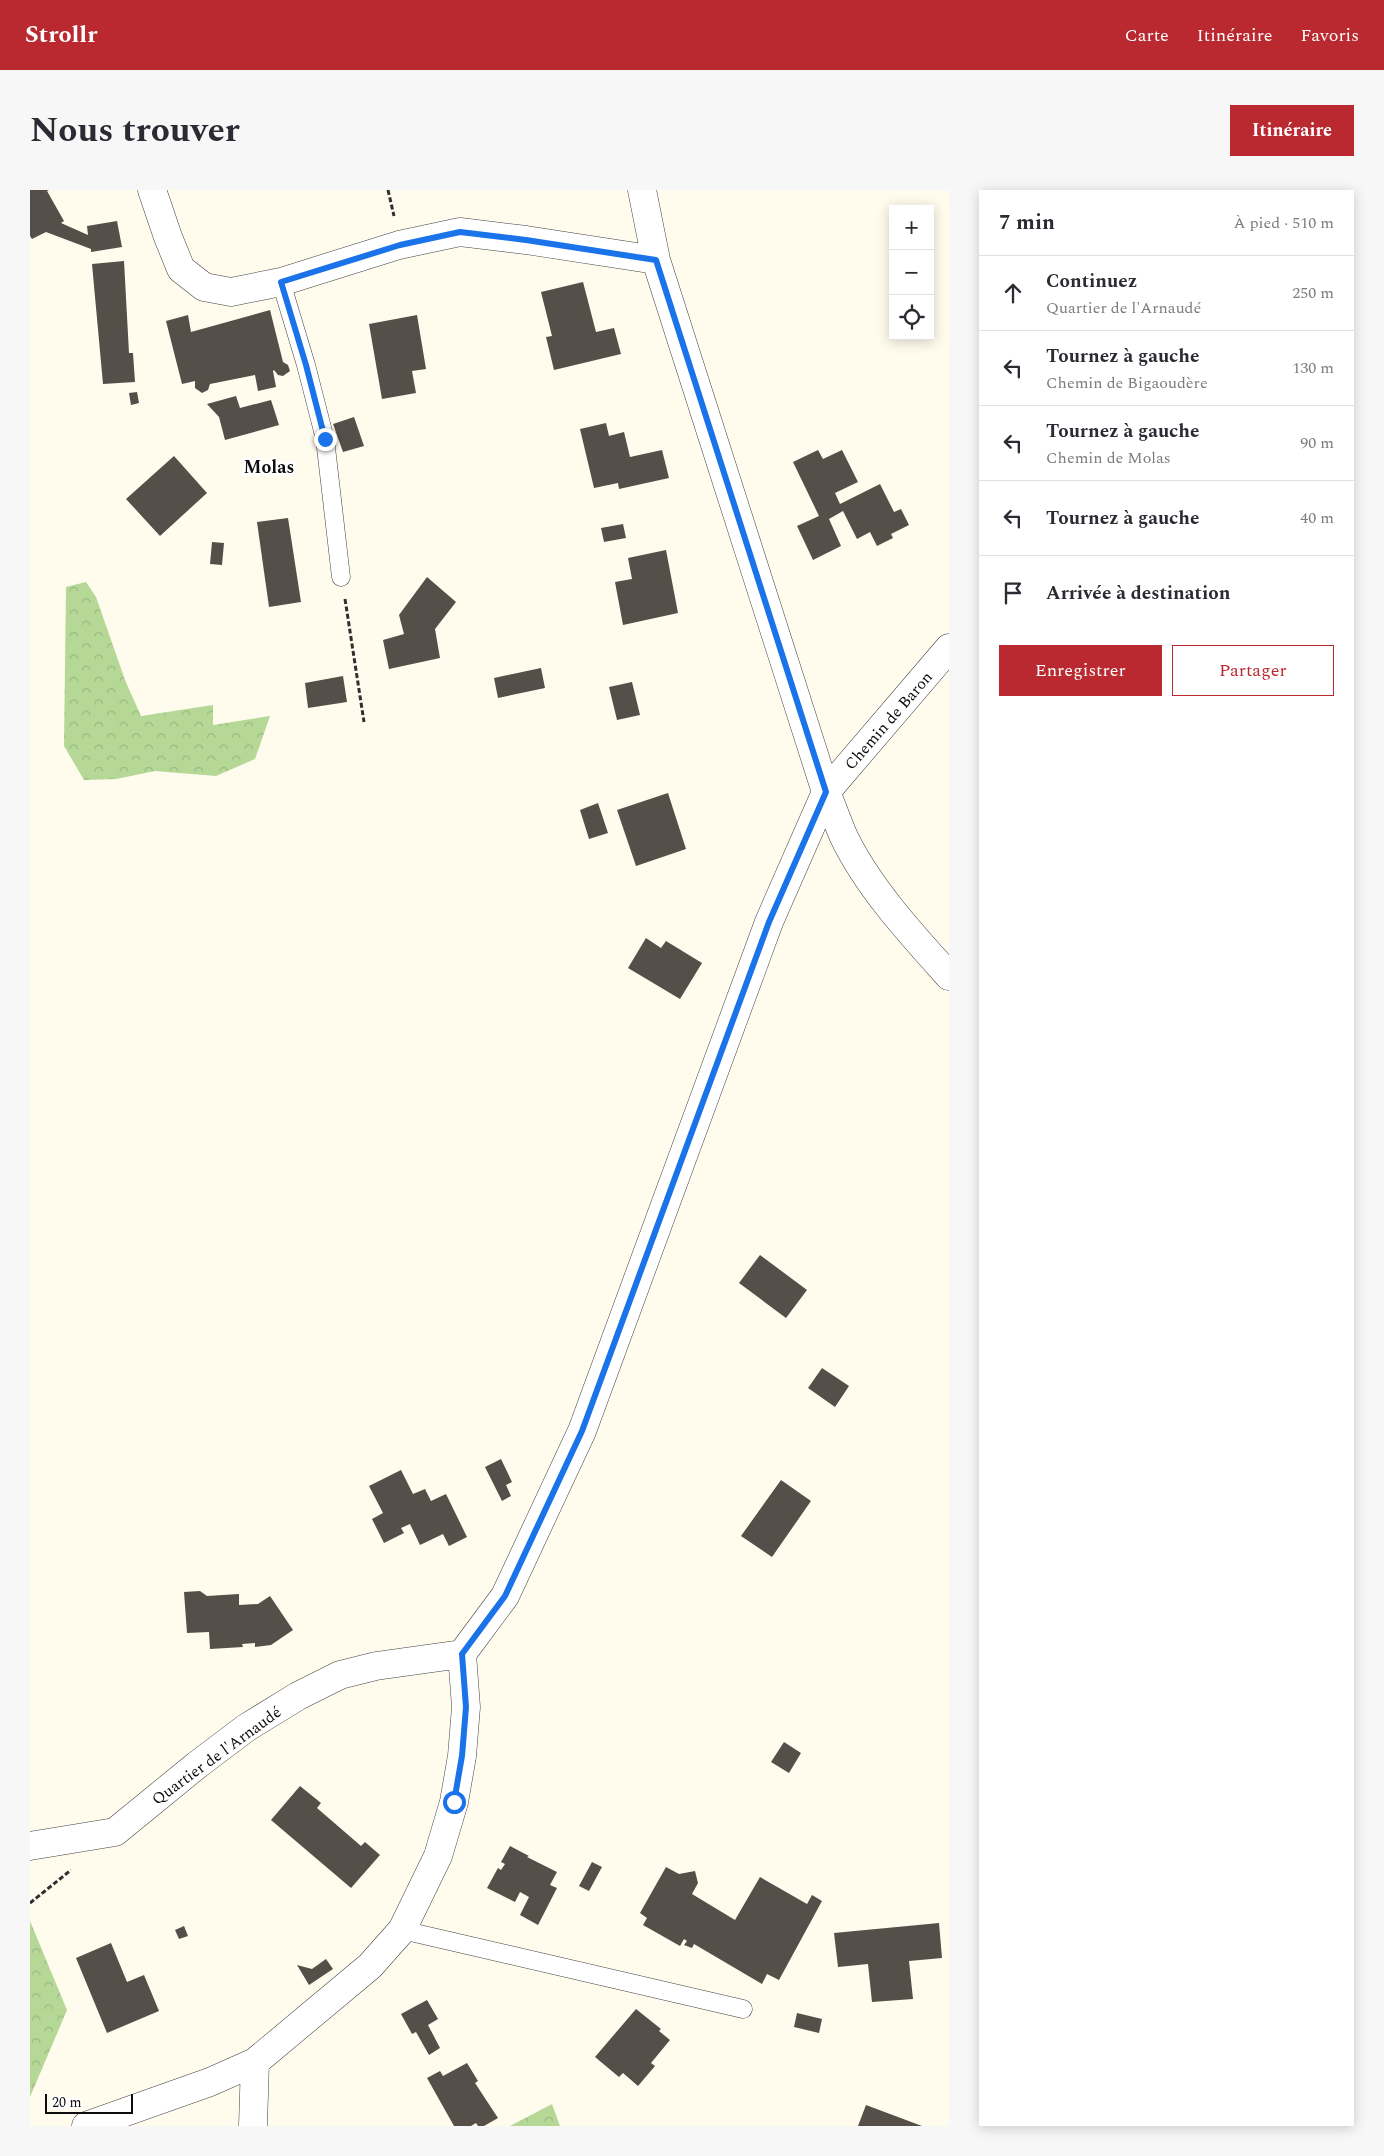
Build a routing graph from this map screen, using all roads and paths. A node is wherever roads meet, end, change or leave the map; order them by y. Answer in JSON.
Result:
{"nodes":[{"id":1,"x":152,"y":190,"type":"edge"},
{"id":2,"x":642,"y":190,"type":"edge"},
{"id":3,"x":656,"y":260,"type":"junction"},
{"id":4,"x":281,"y":282,"type":"junction"},
{"id":5,"x":341,"y":577,"type":"joint"},
{"id":6,"x":949,"y":649,"type":"edge"},
{"id":7,"x":364,"y":722,"type":"dead end"},
{"id":8,"x":826,"y":792,"type":"junction"},
{"id":9,"x":949,"y":976,"type":"edge"},
{"id":10,"x":462,"y":1654,"type":"junction"},
{"id":11,"x":30,"y":1846,"type":"edge"},
{"id":12,"x":402,"y":1930,"type":"junction"},
{"id":13,"x":742,"y":2010,"type":"dead end"},
{"id":14,"x":255,"y":2062,"type":"junction"},
{"id":15,"x":86,"y":2126,"type":"edge"},
{"id":16,"x":253,"y":2126,"type":"edge"}],
"edges":[{"from":1,"to":4,"type":"street"},
{"from":2,"to":3,"type":"street"},
{"from":3,"to":4,"type":"street"},
{"from":3,"to":8,"type":"street"},
{"from":4,"to":5,"type":"lane"},
{"from":5,"to":7,"type":"path"},
{"from":6,"to":8,"type":"street","name":"Chemin de Baron"},
{"from":8,"to":9,"type":"street"},
{"from":8,"to":10,"type":"street"},
{"from":10,"to":11,"type":"street","name":"Quartier de l'Arnaudé"},
{"from":10,"to":12,"type":"street"},
{"from":12,"to":13,"type":"lane"},
{"from":12,"to":14,"type":"street"},
{"from":14,"to":15,"type":"street"},
{"from":14,"to":16,"type":"street"}]}
